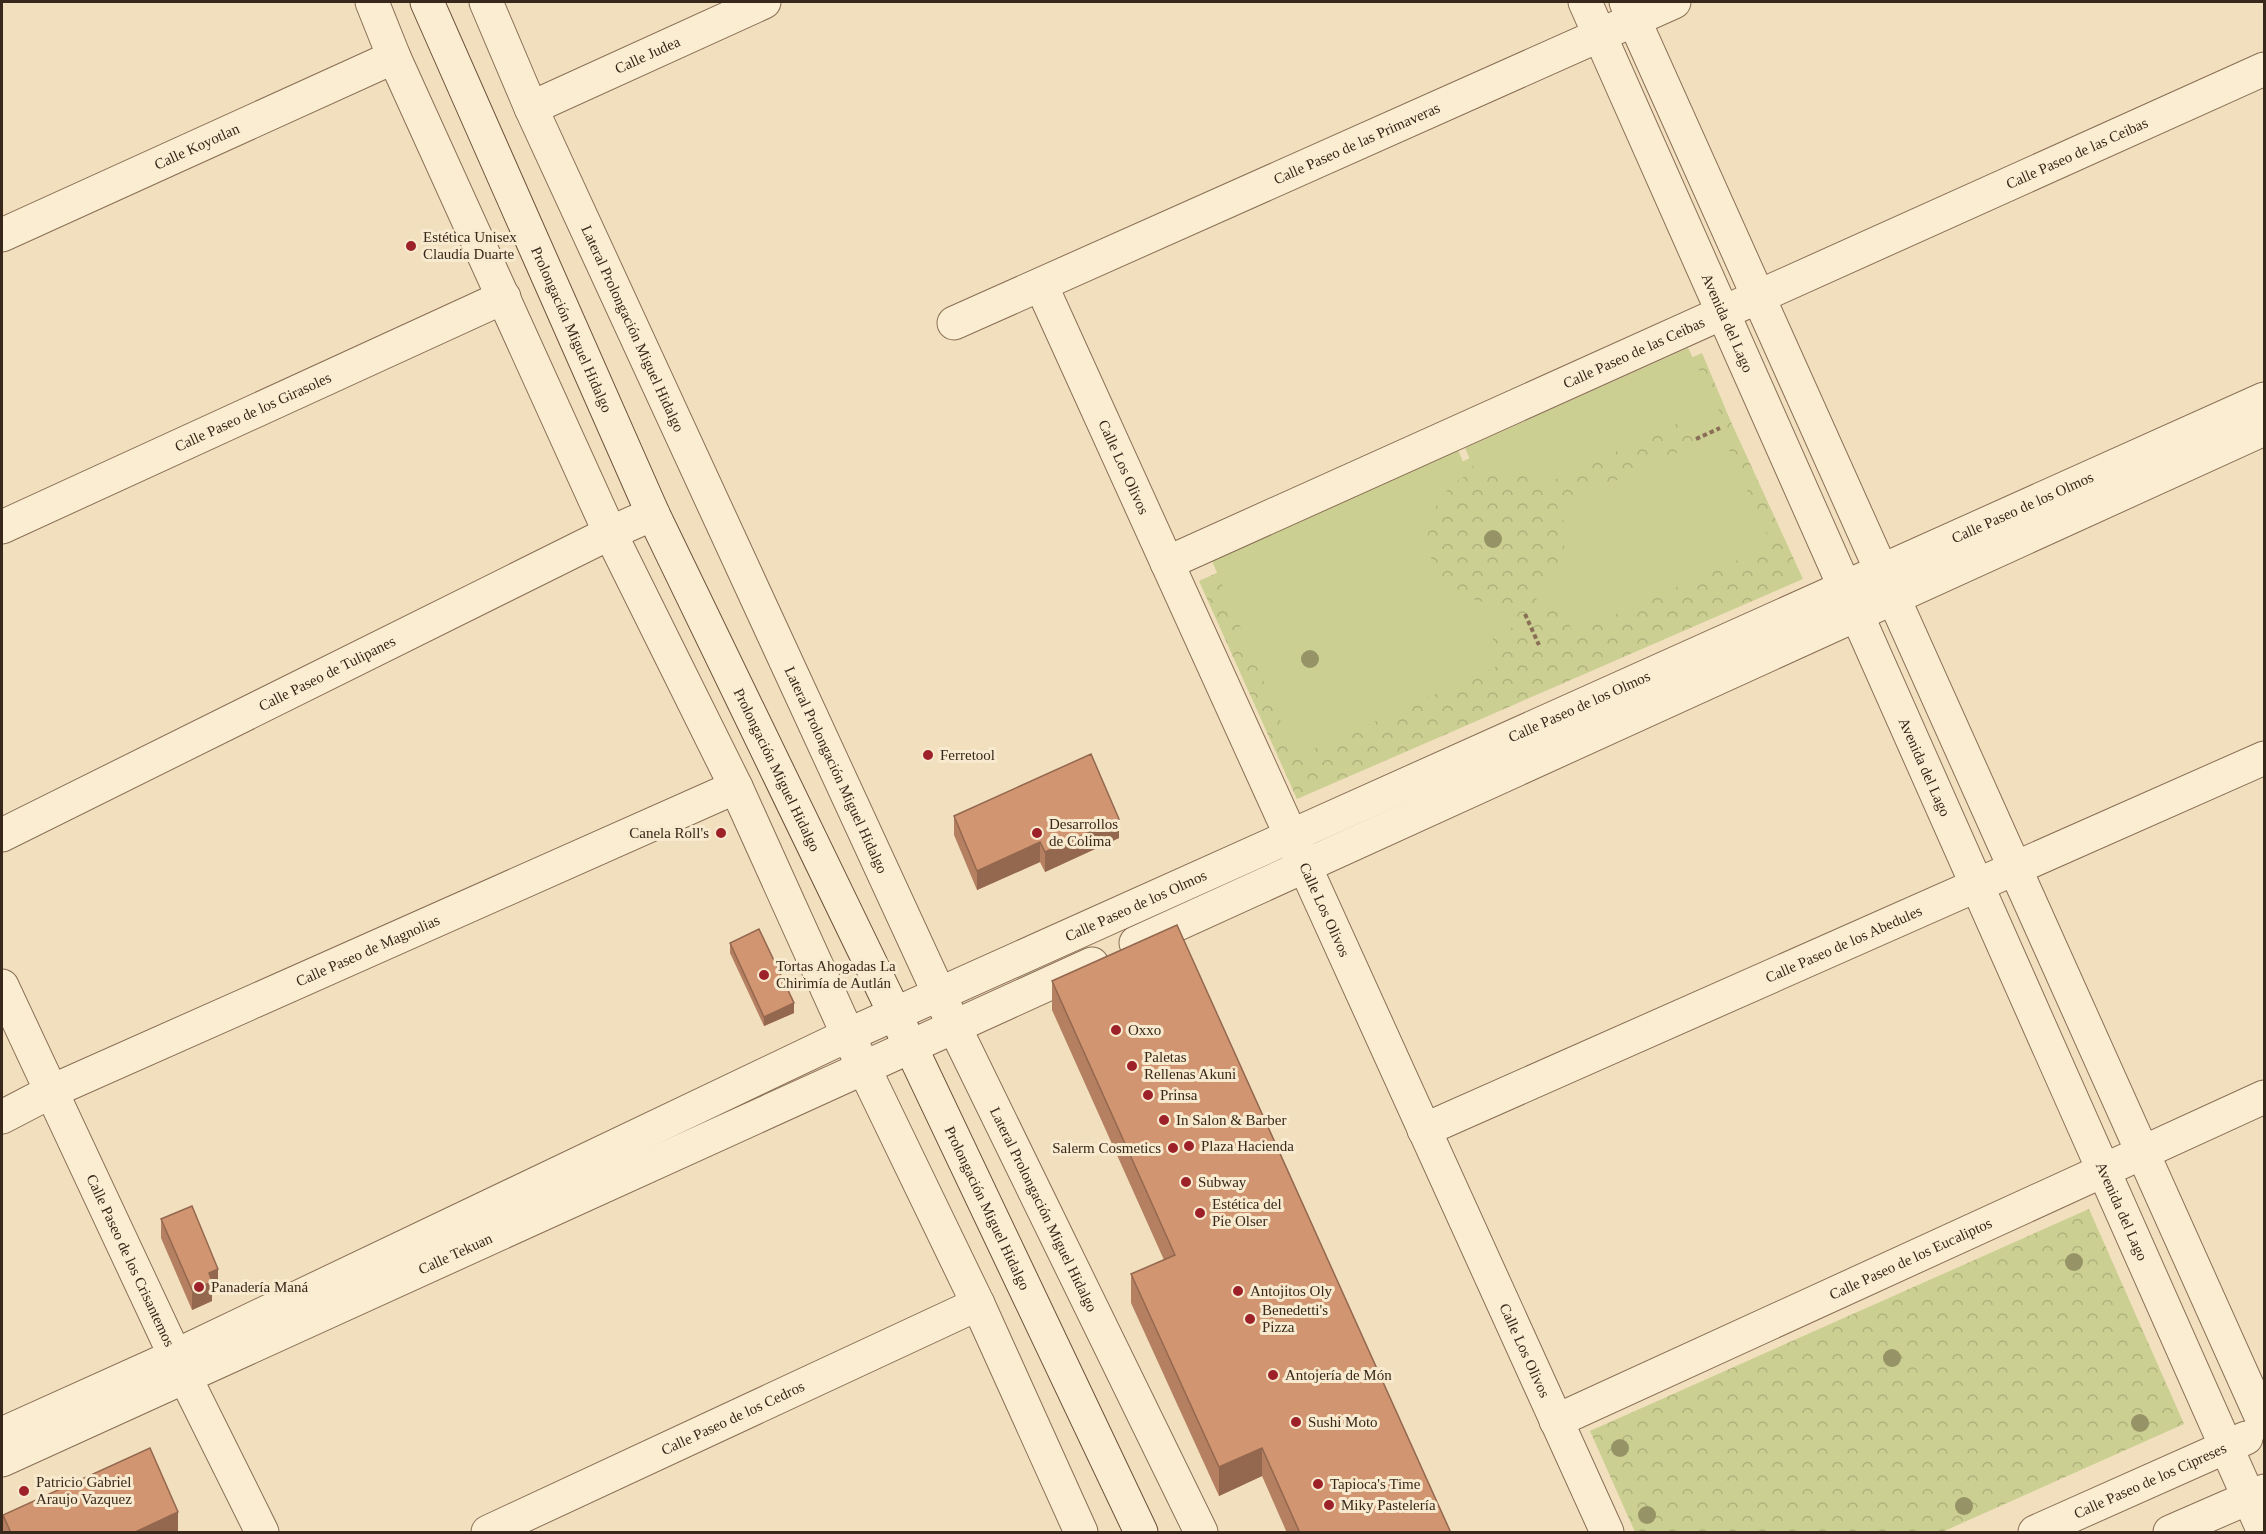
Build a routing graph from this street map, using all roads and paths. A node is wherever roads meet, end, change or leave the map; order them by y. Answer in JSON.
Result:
{"nodes":[{"id":1,"x":372,"y":2,"type":"edge"},
{"id":2,"x":427,"y":2,"type":"edge"},
{"id":3,"x":486,"y":2,"type":"edge"},
{"id":4,"x":764,"y":2,"type":"edge"},
{"id":5,"x":1585,"y":2,"type":"edge"},
{"id":6,"x":1674,"y":2,"type":"edge"},
{"id":7,"x":1629,"y":11,"type":"edge"},
{"id":8,"x":1600,"y":35,"type":"junction"},
{"id":9,"x":394,"y":57,"type":"junction"},
{"id":10,"x":2265,"y":69,"type":"edge"},
{"id":11,"x":531,"y":108,"type":"junction"},
{"id":12,"x":2,"y":235,"type":"edge"},
{"id":13,"x":1041,"y":285,"type":"junction"},
{"id":14,"x":504,"y":297,"type":"junction"},
{"id":15,"x":1759,"y":297,"type":"junction"},
{"id":16,"x":1723,"y":313,"type":"junction"},
{"id":17,"x":954,"y":323,"type":"dead end"},
{"id":18,"x":2265,"y":399,"type":"edge"},
{"id":19,"x":1720,"y":428,"type":"dead end"},
{"id":20,"x":2265,"y":429,"type":"edge"},
{"id":21,"x":1696,"y":439,"type":"dead end"},
{"id":22,"x":653,"y":514,"type":"junction"},
{"id":23,"x":2,"y":527,"type":"edge"},
{"id":24,"x":610,"y":533,"type":"junction"},
{"id":25,"x":1167,"y":563,"type":"junction"},
{"id":26,"x":1888,"y":584,"type":"junction"},
{"id":27,"x":1851,"y":601,"type":"junction"},
{"id":28,"x":1525,"y":614,"type":"dead end"},
{"id":29,"x":1539,"y":645,"type":"dead end"},
{"id":30,"x":2265,"y":758,"type":"edge"},
{"id":31,"x":736,"y":787,"type":"junction"},
{"id":32,"x":2,"y":835,"type":"edge"},
{"id":33,"x":1291,"y":836,"type":"junction"},
{"id":34,"x":1305,"y":866,"type":"junction"},
{"id":35,"x":2016,"y":868,"type":"junction"},
{"id":36,"x":1977,"y":885,"type":"junction"},
{"id":37,"x":2,"y":986,"type":"edge"},
{"id":38,"x":940,"y":994,"type":"junction"},
{"id":39,"x":895,"y":1014,"type":"junction"},
{"id":40,"x":954,"y":1026,"type":"junction"},
{"id":41,"x":848,"y":1035,"type":"junction"},
{"id":42,"x":910,"y":1046,"type":"junction"},
{"id":43,"x":863,"y":1066,"type":"junction"},
{"id":44,"x":52,"y":1091,"type":"junction"},
{"id":45,"x":2265,"y":1097,"type":"edge"},
{"id":46,"x":2,"y":1117,"type":"edge"},
{"id":47,"x":1424,"y":1130,"type":"junction"},
{"id":48,"x":2143,"y":1153,"type":"junction"},
{"id":49,"x":2104,"y":1171,"type":"junction"},
{"id":50,"x":978,"y":1304,"type":"junction"},
{"id":51,"x":180,"y":1367,"type":"junction"},
{"id":52,"x":1556,"y":1421,"type":"junction"},
{"id":53,"x":2265,"y":1423,"type":"edge"},
{"id":54,"x":2265,"y":1430,"type":"edge"},
{"id":55,"x":2,"y":1434,"type":"edge"},
{"id":56,"x":2227,"y":1447,"type":"junction"},
{"id":57,"x":2,"y":1460,"type":"edge"},
{"id":58,"x":2257,"y":1494,"type":"edge"},
{"id":59,"x":2265,"y":1532,"type":"edge"},
{"id":60,"x":262,"y":1533,"type":"edge"},
{"id":61,"x":488,"y":1533,"type":"edge"},
{"id":62,"x":1082,"y":1533,"type":"edge"},
{"id":63,"x":1141,"y":1533,"type":"edge"},
{"id":64,"x":1201,"y":1533,"type":"edge"},
{"id":65,"x":1606,"y":1533,"type":"edge"},
{"id":66,"x":2035,"y":1533,"type":"edge"},
{"id":67,"x":2170,"y":1533,"type":"edge"}],
"edges":[{"from":1,"to":9,"type":"street"},
{"from":2,"to":22,"type":"street","name":"Prolongación Miguel Hidalgo"},
{"from":3,"to":11,"type":"street","name":"Lateral Prolongación Miguel Hidalgo"},
{"from":4,"to":11,"type":"street","name":"Calle Judea"},
{"from":5,"to":8,"type":"street","name":"Avenida del Lago"},
{"from":6,"to":7,"type":"street","name":"Calle Paseo de las Primaveras"},
{"from":7,"to":8,"type":"street","name":"Calle Paseo de las Primaveras"},
{"from":7,"to":15,"type":"street"},
{"from":8,"to":13,"type":"street","name":"Calle Paseo de las Primaveras"},
{"from":8,"to":16,"type":"street","name":"Avenida del Lago"},
{"from":9,"to":12,"type":"street","name":"Calle Koyotlan"},
{"from":9,"to":14,"type":"street"},
{"from":10,"to":15,"type":"street","name":"Calle Paseo de las Ceibas"},
{"from":11,"to":38,"type":"street","name":"Lateral Prolongación Miguel Hidalgo"},
{"from":13,"to":17,"type":"street","name":"Calle Paseo de las Primaveras"},
{"from":13,"to":25,"type":"street","name":"Calle Los Olivos"},
{"from":14,"to":23,"type":"street","name":"Calle Paseo de los Girasoles"},
{"from":14,"to":24,"type":"street"},
{"from":15,"to":16,"type":"street","name":"Calle Paseo de las Ceibas"},
{"from":15,"to":26,"type":"street"},
{"from":16,"to":25,"type":"street","name":"Calle Paseo de las Ceibas"},
{"from":16,"to":27,"type":"street","name":"Avenida del Lago"},
{"from":18,"to":26,"type":"street","name":"Calle Paseo de los Olmos"},
{"from":19,"to":21,"type":"path"},
{"from":20,"to":26,"type":"street","name":"Calle Paseo de los Olmos"},
{"from":22,"to":24,"type":"street","name":"Calle Paseo de Tulipanes"},
{"from":22,"to":39,"type":"street","name":"Prolongación Miguel Hidalgo"},
{"from":24,"to":31,"type":"street"},
{"from":24,"to":32,"type":"street","name":"Calle Paseo de Tulipanes"},
{"from":25,"to":33,"type":"street","name":"Calle Los Olivos"},
{"from":26,"to":27,"type":"street","name":"Calle Paseo de los Olmos"},
{"from":26,"to":35,"type":"street"},
{"from":27,"to":33,"type":"street","name":"Calle Paseo de los Olmos"},
{"from":27,"to":34,"type":"street","name":"Calle Paseo de los Olmos"},
{"from":27,"to":36,"type":"street","name":"Avenida del Lago"},
{"from":28,"to":29,"type":"path"},
{"from":30,"to":35,"type":"street","name":"Calle Paseo de los Abedules"},
{"from":31,"to":41,"type":"street"},
{"from":31,"to":44,"type":"street","name":"Calle Paseo de Magnolias"},
{"from":33,"to":34,"type":"street","name":"Calle Los Olivos"},
{"from":33,"to":38,"type":"street","name":"Calle Paseo de los Olmos"},
{"from":34,"to":40,"type":"street","name":"Calle Paseo de los Olmos"},
{"from":34,"to":47,"type":"street","name":"Calle Los Olivos"},
{"from":35,"to":36,"type":"street","name":"Calle Paseo de los Abedules"},
{"from":35,"to":48,"type":"street"},
{"from":36,"to":47,"type":"street","name":"Calle Paseo de los Abedules"},
{"from":36,"to":49,"type":"street","name":"Avenida del Lago"},
{"from":37,"to":44,"type":"street","name":"Calle Paseo de los Crisantemos"},
{"from":38,"to":39,"type":"street","name":"Calle Paseo de los Olmos"},
{"from":38,"to":40,"type":"street","name":"Lateral Prolongación Miguel Hidalgo"},
{"from":39,"to":41,"type":"street","name":"Calle Tekuan"},
{"from":39,"to":42,"type":"street","name":"Prolongación Miguel Hidalgo"},
{"from":40,"to":42,"type":"street","name":"Calle Paseo de los Olmos"},
{"from":40,"to":64,"type":"street","name":"Lateral Prolongación Miguel Hidalgo"},
{"from":41,"to":43,"type":"street"},
{"from":41,"to":51,"type":"street","name":"Calle Tekuan"},
{"from":42,"to":43,"type":"street","name":"Calle Tekuan"},
{"from":42,"to":63,"type":"street","name":"Prolongación Miguel Hidalgo"},
{"from":43,"to":50,"type":"street"},
{"from":43,"to":51,"type":"street","name":"Calle Tekuan"},
{"from":44,"to":46,"type":"street","name":"Calle Paseo de Magnolias"},
{"from":44,"to":51,"type":"street","name":"Calle Paseo de los Crisantemos"},
{"from":45,"to":48,"type":"street","name":"Calle Paseo de los Eucaliptos"},
{"from":47,"to":52,"type":"street","name":"Calle Los Olivos"},
{"from":48,"to":49,"type":"street","name":"Calle Paseo de los Eucaliptos"},
{"from":48,"to":53,"type":"street"},
{"from":49,"to":52,"type":"street","name":"Calle Paseo de los Eucaliptos"},
{"from":49,"to":56,"type":"street","name":"Avenida del Lago"},
{"from":50,"to":61,"type":"street","name":"Calle Paseo de los Cedros"},
{"from":50,"to":62,"type":"street"},
{"from":51,"to":55,"type":"street","name":"Calle Tekuan"},
{"from":51,"to":57,"type":"street","name":"Calle Tekuan"},
{"from":51,"to":60,"type":"street","name":"Calle Paseo de los Crisantemos"},
{"from":52,"to":65,"type":"street","name":"Calle Los Olivos"},
{"from":54,"to":56,"type":"street","name":"Calle Paseo de los Cipreses"},
{"from":56,"to":58,"type":"street","name":"Avenida del Lago"},
{"from":56,"to":66,"type":"street","name":"Calle Paseo de los Cipreses"},
{"from":58,"to":59,"type":"street","name":"Avenida del Lago"},
{"from":58,"to":67,"type":"street"}]}
